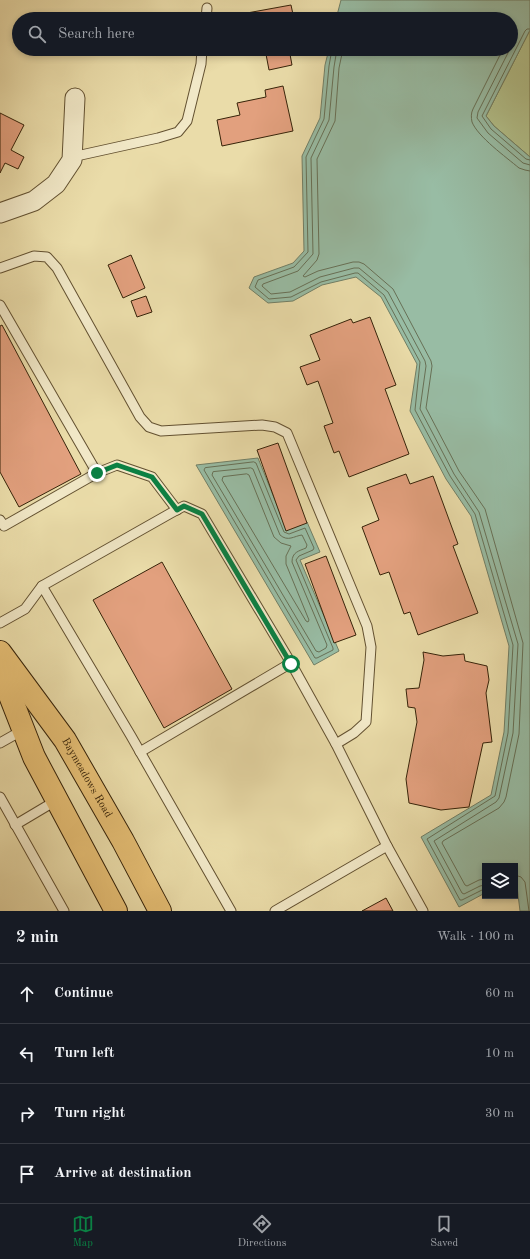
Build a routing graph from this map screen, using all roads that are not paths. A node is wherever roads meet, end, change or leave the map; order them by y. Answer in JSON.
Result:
{"nodes":[{"id":1,"x":207,"y":8,"type":"dead end"},
{"id":2,"x":207,"y":12,"type":"edge"},
{"id":3,"x":202,"y":56,"type":"edge"},
{"id":4,"x":75,"y":98,"type":"dead end"},
{"id":5,"x":72,"y":157,"type":"junction"},
{"id":6,"x":0,"y":213,"type":"edge"},
{"id":7,"x":0,"y":268,"type":"edge"},
{"id":8,"x":0,"y":305,"type":"edge"},
{"id":9,"x":97,"y":473,"type":"junction"},
{"id":10,"x":177,"y":510,"type":"junction"},
{"id":11,"x":0,"y":520,"type":"edge"},
{"id":12,"x":42,"y":586,"type":"junction"},
{"id":13,"x":0,"y":623,"type":"edge"},
{"id":14,"x":0,"y":652,"type":"edge"},
{"id":15,"x":291,"y":664,"type":"junction"},
{"id":16,"x":0,"y":670,"type":"edge"},
{"id":17,"x":23,"y":730,"type":"junction"},
{"id":18,"x":0,"y":743,"type":"edge"},
{"id":19,"x":336,"y":744,"type":"junction"},
{"id":20,"x":140,"y":752,"type":"junction"},
{"id":21,"x":0,"y":797,"type":"edge"},
{"id":22,"x":57,"y":800,"type":"junction"},
{"id":23,"x":15,"y":825,"type":"junction"},
{"id":24,"x":123,"y":841,"type":"junction"},
{"id":25,"x":387,"y":846,"type":"junction"},
{"id":26,"x":64,"y":911,"type":"edge"},
{"id":27,"x":116,"y":911,"type":"edge"},
{"id":28,"x":160,"y":911,"type":"edge"},
{"id":29,"x":169,"y":911,"type":"edge"},
{"id":30,"x":231,"y":911,"type":"edge"},
{"id":31,"x":275,"y":911,"type":"edge"},
{"id":32,"x":423,"y":911,"type":"edge"}],
"edges":[{"from":1,"to":2,"type":"lane"},
{"from":3,"to":5,"type":"lane"},
{"from":4,"to":5,"type":"street"},
{"from":5,"to":6,"type":"street"},
{"from":7,"to":19,"type":"lane"},
{"from":8,"to":9,"type":"lane"},
{"from":9,"to":10,"type":"lane"},
{"from":9,"to":11,"type":"lane"},
{"from":10,"to":12,"type":"lane"},
{"from":10,"to":15,"type":"lane"},
{"from":12,"to":13,"type":"lane"},
{"from":12,"to":20,"type":"lane"},
{"from":14,"to":24,"type":"main road","name":"Baymeadows Road"},
{"from":15,"to":19,"type":"lane"},
{"from":15,"to":20,"type":"lane"},
{"from":16,"to":17,"type":"main road"},
{"from":17,"to":18,"type":"lane"},
{"from":17,"to":22,"type":"main road"},
{"from":19,"to":25,"type":"lane"},
{"from":20,"to":30,"type":"lane"},
{"from":21,"to":23,"type":"lane"},
{"from":22,"to":23,"type":"lane"},
{"from":22,"to":27,"type":"main road"},
{"from":23,"to":26,"type":"lane"},
{"from":24,"to":28,"type":"main road","name":"Baymeadows Road"},
{"from":24,"to":29,"type":"main road"},
{"from":25,"to":31,"type":"lane"},
{"from":25,"to":32,"type":"lane"}]}
